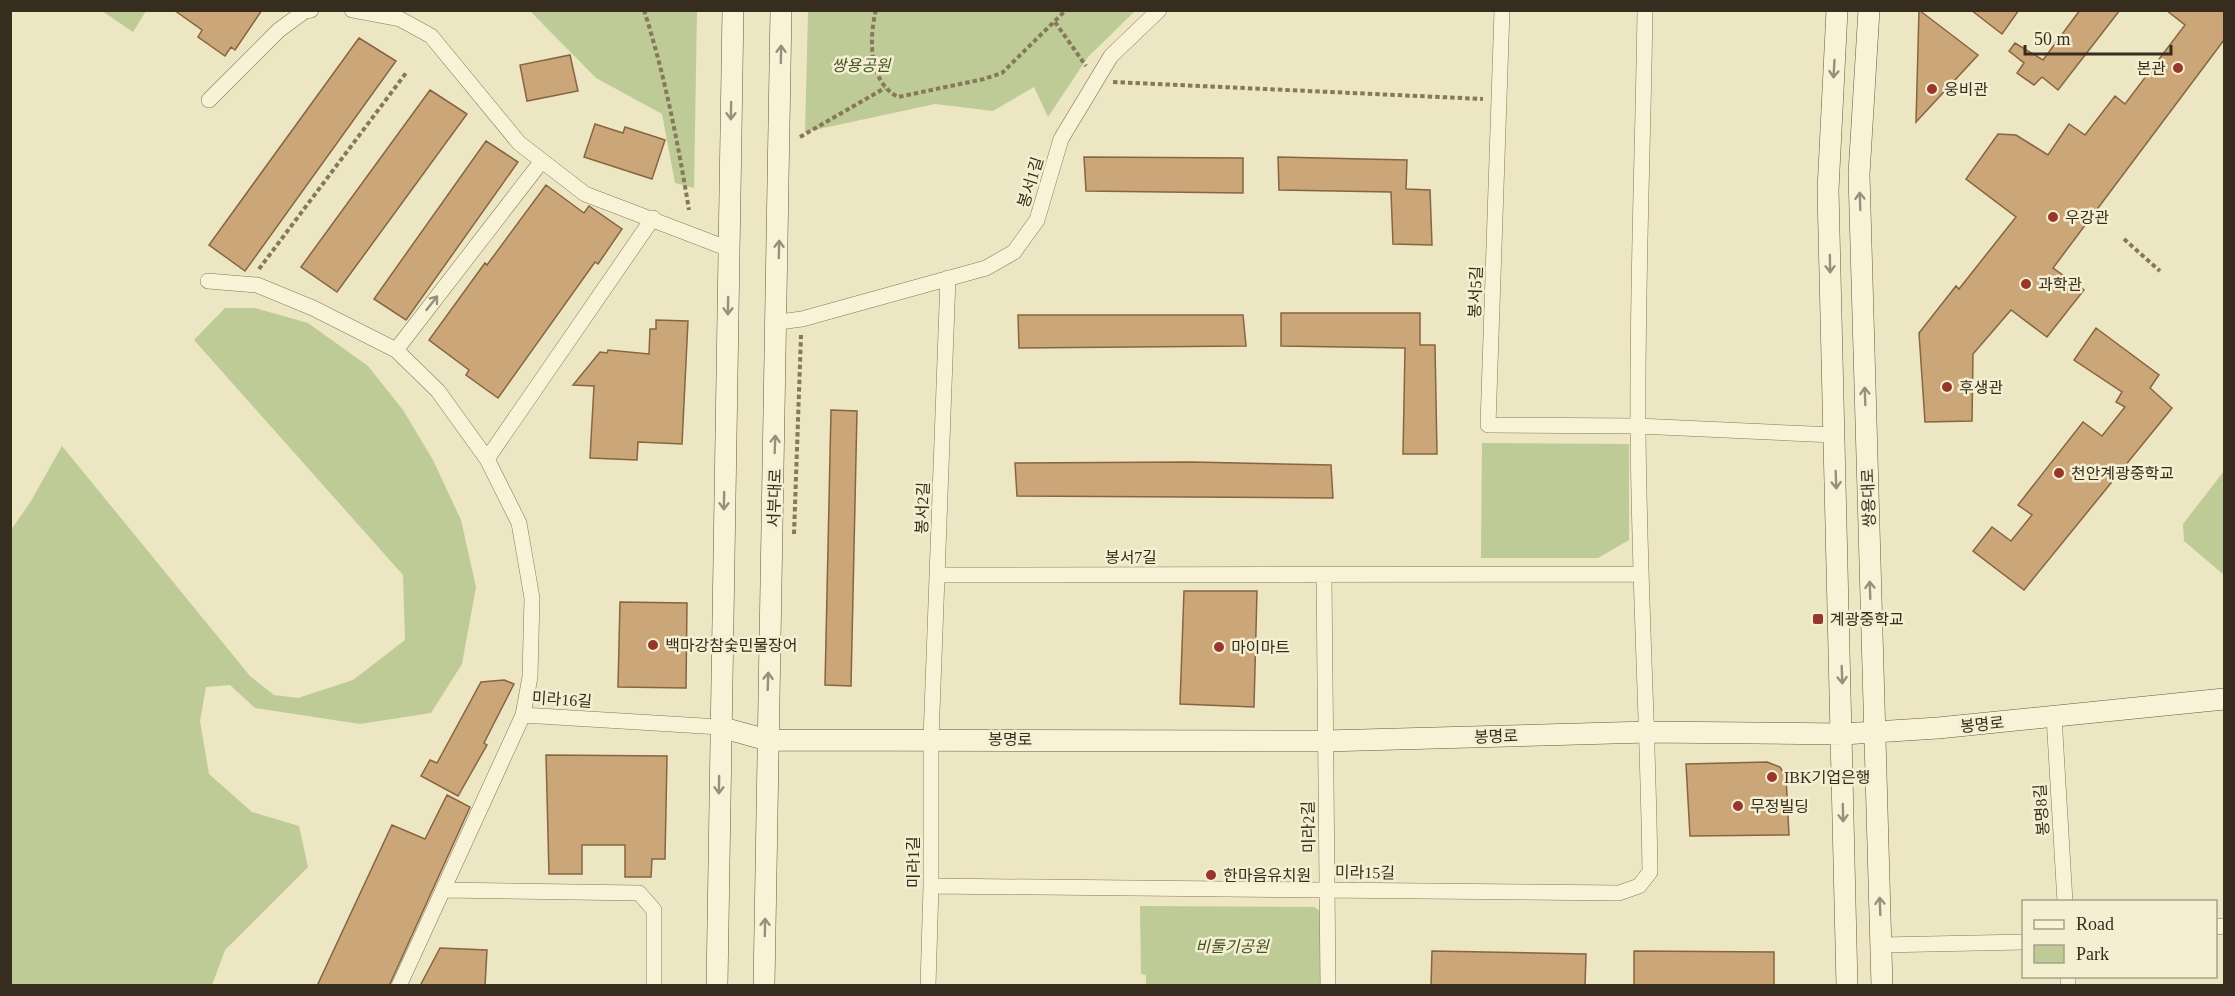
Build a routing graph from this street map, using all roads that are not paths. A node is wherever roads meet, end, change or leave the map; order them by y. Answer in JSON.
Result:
{"nodes":[{"id":1,"x":311,"y":10,"type":"edge"},
{"id":2,"x":352,"y":10,"type":"edge"},
{"id":3,"x":733,"y":10,"type":"edge"},
{"id":4,"x":782,"y":10,"type":"edge"},
{"id":5,"x":1160,"y":10,"type":"edge"},
{"id":6,"x":1502,"y":10,"type":"edge"},
{"id":7,"x":1646,"y":10,"type":"edge"},
{"id":8,"x":1837,"y":10,"type":"edge"},
{"id":9,"x":1869,"y":10,"type":"edge"},
{"id":10,"x":209,"y":100,"type":"dead end"},
{"id":11,"x":541,"y":162,"type":"junction"},
{"id":12,"x":653,"y":218,"type":"junction"},
{"id":13,"x":729,"y":249,"type":"junction"},
{"id":14,"x":948,"y":279,"type":"junction"},
{"id":15,"x":208,"y":281,"type":"dead end"},
{"id":16,"x":778,"y":322,"type":"junction"},
{"id":17,"x":396,"y":350,"type":"junction"},
{"id":18,"x":1638,"y":426,"type":"junction"},
{"id":19,"x":1834,"y":435,"type":"junction"},
{"id":20,"x":487,"y":459,"type":"junction"},
{"id":21,"x":1641,"y":574,"type":"junction"},
{"id":22,"x":938,"y":575,"type":"junction"},
{"id":23,"x":1324,"y":576,"type":"junction"},
{"id":24,"x":2224,"y":699,"type":"edge"},
{"id":25,"x":523,"y":715,"type":"junction"},
{"id":26,"x":2054,"y":716,"type":"junction"},
{"id":27,"x":720,"y":727,"type":"junction"},
{"id":28,"x":1648,"y":732,"type":"junction"},
{"id":29,"x":1875,"y":733,"type":"junction"},
{"id":30,"x":1844,"y":734,"type":"junction"},
{"id":31,"x":931,"y":739,"type":"junction"},
{"id":32,"x":767,"y":740,"type":"junction"},
{"id":33,"x":1325,"y":741,"type":"junction"},
{"id":34,"x":931,"y":886,"type":"junction"},
{"id":35,"x":444,"y":890,"type":"junction"},
{"id":36,"x":1327,"y":890,"type":"junction"},
{"id":37,"x":2065,"y":900,"type":"edge"},
{"id":38,"x":2022,"y":942,"type":"edge"},
{"id":39,"x":1881,"y":945,"type":"junction"},
{"id":40,"x":399,"y":986,"type":"edge"},
{"id":41,"x":654,"y":986,"type":"edge"},
{"id":42,"x":717,"y":986,"type":"edge"},
{"id":43,"x":764,"y":986,"type":"edge"},
{"id":44,"x":928,"y":986,"type":"edge"},
{"id":45,"x":1328,"y":986,"type":"edge"},
{"id":46,"x":1847,"y":986,"type":"edge"},
{"id":47,"x":1882,"y":986,"type":"edge"}],
"edges":[{"from":1,"to":10,"type":"street"},
{"from":2,"to":11,"type":"street"},
{"from":3,"to":13,"type":"main road","one_way":true},
{"from":16,"to":4,"type":"main road","name":"서부대로","one_way":true},
{"from":5,"to":14,"type":"street","name":"봉서1길"},
{"from":6,"to":18,"type":"street","name":"봉서5길"},
{"from":7,"to":18,"type":"street"},
{"from":8,"to":19,"type":"main road","name":"쌍용대로","one_way":true},
{"from":29,"to":9,"type":"main road","name":"쌍용대로","one_way":true},
{"from":11,"to":12,"type":"street"},
{"from":17,"to":11,"type":"street","one_way":true},
{"from":12,"to":13,"type":"street"},
{"from":12,"to":20,"type":"street"},
{"from":13,"to":27,"type":"main road","one_way":true},
{"from":14,"to":16,"type":"street","name":"봉서1길"},
{"from":14,"to":22,"type":"street","name":"봉서2길"},
{"from":15,"to":17,"type":"street"},
{"from":32,"to":16,"type":"main road","name":"서부대로","one_way":true},
{"from":17,"to":20,"type":"street"},
{"from":18,"to":19,"type":"street","name":"봉서5길"},
{"from":18,"to":21,"type":"street"},
{"from":19,"to":30,"type":"main road","name":"쌍용대로","one_way":true},
{"from":20,"to":25,"type":"street"},
{"from":21,"to":23,"type":"street","name":"봉서7길"},
{"from":21,"to":28,"type":"street"},
{"from":22,"to":23,"type":"street","name":"봉서7길"},
{"from":22,"to":31,"type":"street","name":"봉서2길"},
{"from":23,"to":33,"type":"street"},
{"from":24,"to":26,"type":"main road","name":"봉명로"},
{"from":25,"to":27,"type":"street","name":"미라16길"},
{"from":25,"to":35,"type":"street","name":"미라16길"},
{"from":26,"to":29,"type":"main road","name":"봉명로"},
{"from":26,"to":37,"type":"street","name":"봉명8길"},
{"from":27,"to":32,"type":"main road","name":"봉명로"},
{"from":27,"to":42,"type":"main road","one_way":true},
{"from":28,"to":30,"type":"main road","name":"봉명로"},
{"from":28,"to":33,"type":"main road","name":"봉명로"},
{"from":28,"to":36,"type":"street","name":"미라15길"},
{"from":29,"to":30,"type":"main road","name":"봉명로"},
{"from":39,"to":29,"type":"main road","name":"쌍용대로","one_way":true},
{"from":30,"to":46,"type":"main road","name":"쌍용대로","one_way":true},
{"from":31,"to":32,"type":"main road","name":"봉명로"},
{"from":31,"to":33,"type":"main road","name":"봉명로"},
{"from":31,"to":34,"type":"street","name":"미라1길"},
{"from":43,"to":32,"type":"main road","name":"서부대로","one_way":true},
{"from":33,"to":36,"type":"street","name":"미라2길"},
{"from":34,"to":36,"type":"street","name":"미라15길"},
{"from":34,"to":44,"type":"street","name":"미라1길"},
{"from":35,"to":40,"type":"street","name":"미라16길"},
{"from":35,"to":41,"type":"street"},
{"from":36,"to":45,"type":"street","name":"미라2길"},
{"from":38,"to":39,"type":"street"},
{"from":39,"to":47,"type":"main road","name":"쌍용대로"}]}
